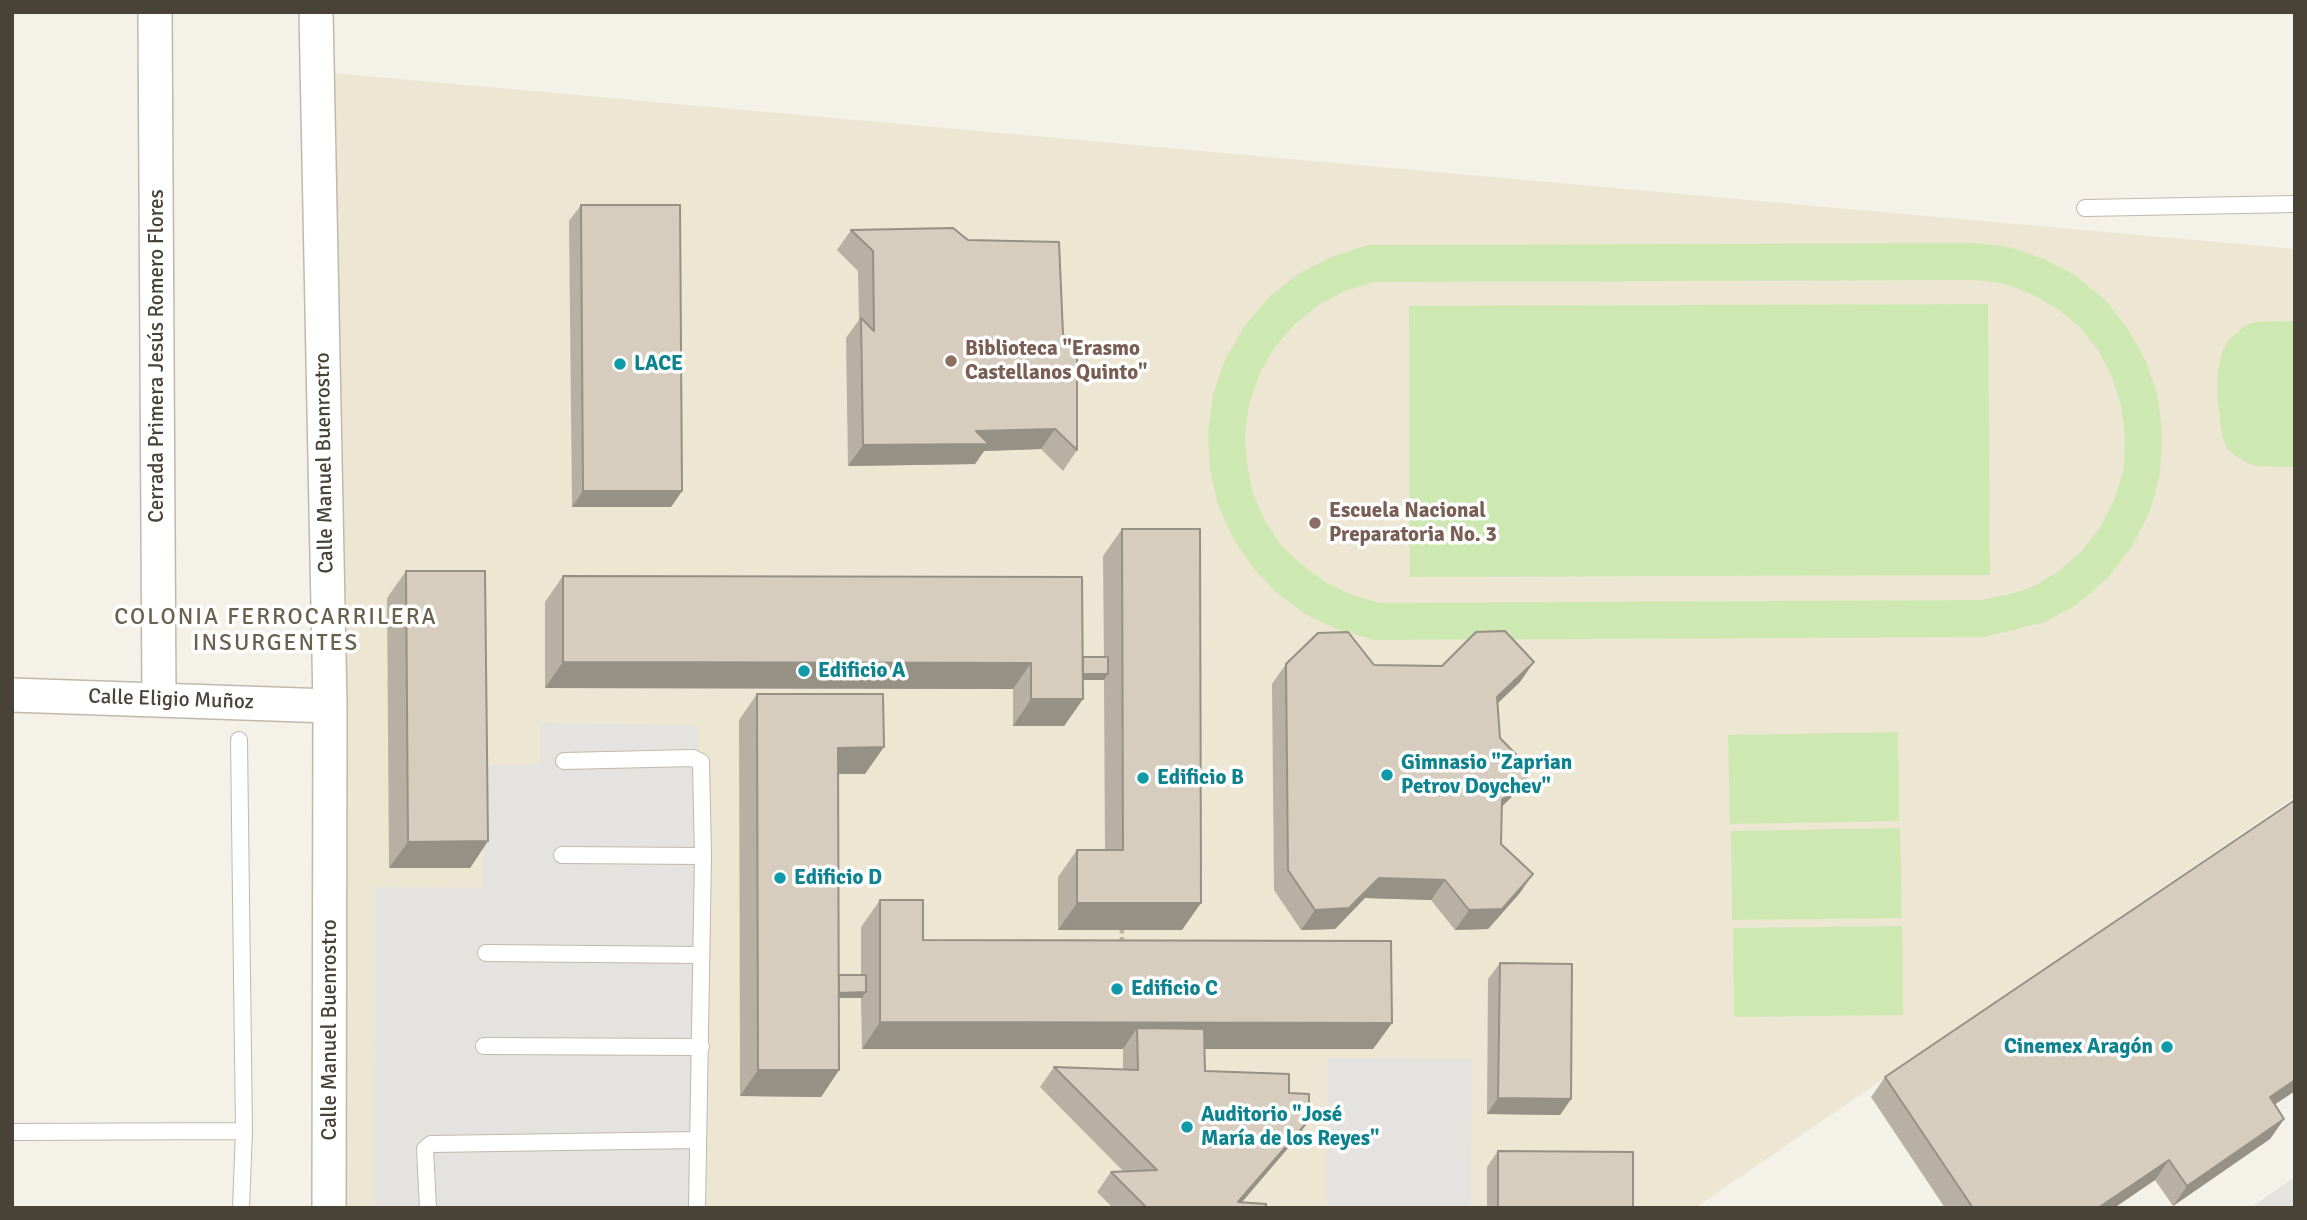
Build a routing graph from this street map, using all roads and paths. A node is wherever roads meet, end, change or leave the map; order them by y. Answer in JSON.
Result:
{"nodes":[{"id":1,"x":155,"y":12,"type":"edge"},
{"id":2,"x":319,"y":20,"type":"edge"},
{"id":3,"x":2295,"y":204,"type":"edge"},
{"id":4,"x":2085,"y":208,"type":"dead end"},
{"id":5,"x":12,"y":695,"type":"edge"},
{"id":6,"x":159,"y":699,"type":"junction"},
{"id":7,"x":330,"y":706,"type":"junction"},
{"id":8,"x":239,"y":740,"type":"dead end"},
{"id":9,"x":564,"y":761,"type":"dead end"},
{"id":10,"x":562,"y":855,"type":"dead end"},
{"id":11,"x":703,"y":856,"type":"junction"},
{"id":12,"x":1122,"y":929,"type":"edge"},
{"id":13,"x":486,"y":953,"type":"dead end"},
{"id":14,"x":701,"y":955,"type":"junction"},
{"id":15,"x":1122,"y":955,"type":"edge"},
{"id":16,"x":484,"y":1046,"type":"dead end"},
{"id":17,"x":701,"y":1047,"type":"junction"},
{"id":18,"x":244,"y":1131,"type":"junction"},
{"id":19,"x":12,"y":1132,"type":"edge"},
{"id":20,"x":698,"y":1140,"type":"junction"},
{"id":21,"x":242,"y":1208,"type":"edge"},
{"id":22,"x":330,"y":1208,"type":"edge"},
{"id":23,"x":428,"y":1208,"type":"edge"},
{"id":24,"x":698,"y":1208,"type":"edge"}],
"edges":[{"from":1,"to":6,"type":"street","name":"Cerrada Primera Jesús Romero Flores"},
{"from":2,"to":7,"type":"street","name":"Calle Manuel Buenrostro"},
{"from":3,"to":4,"type":"lane"},
{"from":5,"to":6,"type":"street","name":"Calle Eligio Muñoz"},
{"from":6,"to":7,"type":"street","name":"Calle Eligio Muñoz"},
{"from":7,"to":22,"type":"street","name":"Calle Manuel Buenrostro"},
{"from":8,"to":18,"type":"lane"},
{"from":9,"to":11,"type":"lane"},
{"from":10,"to":11,"type":"lane"},
{"from":11,"to":14,"type":"lane"},
{"from":12,"to":15,"type":"path"},
{"from":13,"to":14,"type":"lane"},
{"from":14,"to":17,"type":"lane"},
{"from":16,"to":17,"type":"lane"},
{"from":17,"to":20,"type":"lane"},
{"from":18,"to":19,"type":"lane"},
{"from":18,"to":21,"type":"lane"},
{"from":20,"to":23,"type":"lane"},
{"from":20,"to":24,"type":"lane"}]}
